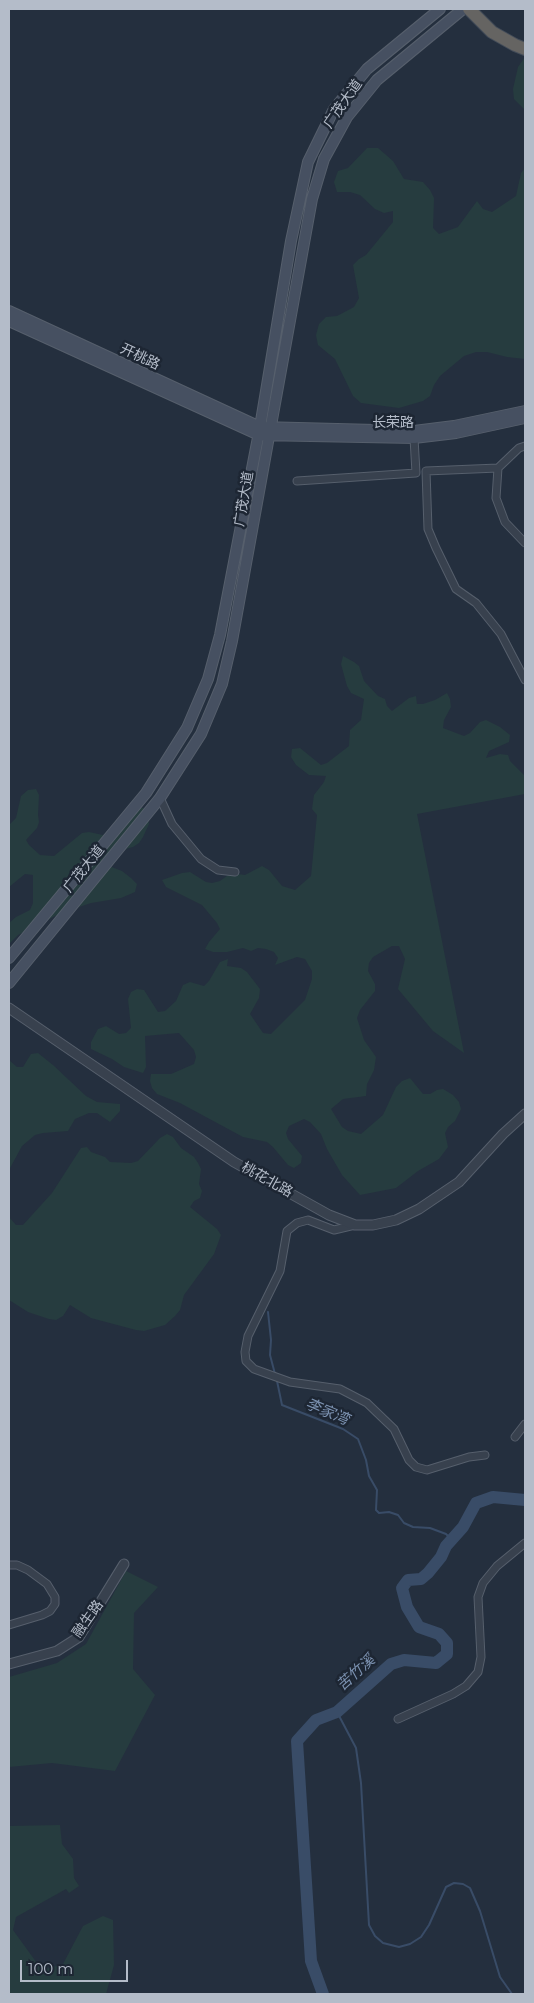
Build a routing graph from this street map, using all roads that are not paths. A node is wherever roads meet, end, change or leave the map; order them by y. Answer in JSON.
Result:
{"nodes":[{"id":1,"x":440,"y":9,"type":"edge"},
{"id":2,"x":463,"y":9,"type":"edge"},
{"id":3,"x":469,"y":9,"type":"edge"},
{"id":4,"x":525,"y":49,"type":"edge"},
{"id":5,"x":9,"y":311,"type":"edge"},
{"id":6,"x":9,"y":321,"type":"edge"},
{"id":7,"x":525,"y":411,"type":"edge"},
{"id":8,"x":525,"y":418,"type":"edge"},
{"id":9,"x":265,"y":432,"type":"junction"},
{"id":10,"x":414,"y":438,"type":"junction"},
{"id":11,"x":525,"y":446,"type":"edge"},
{"id":12,"x":498,"y":468,"type":"junction"},
{"id":13,"x":297,"y":482,"type":"dead end"},
{"id":14,"x":525,"y":543,"type":"edge"},
{"id":15,"x":525,"y":680,"type":"edge"},
{"id":16,"x":160,"y":798,"type":"junction"},
{"id":17,"x":235,"y":872,"type":"dead end"},
{"id":18,"x":9,"y":958,"type":"edge"},
{"id":19,"x":9,"y":983,"type":"edge"},
{"id":20,"x":9,"y":1008,"type":"edge"},
{"id":21,"x":525,"y":1114,"type":"edge"},
{"id":22,"x":355,"y":1225,"type":"junction"},
{"id":23,"x":525,"y":1424,"type":"edge"},
{"id":24,"x":515,"y":1437,"type":"dead end"},
{"id":25,"x":486,"y":1455,"type":"dead end"},
{"id":26,"x":525,"y":1543,"type":"edge"},
{"id":27,"x":124,"y":1564,"type":"dead end"},
{"id":28,"x":9,"y":1565,"type":"edge"},
{"id":29,"x":9,"y":1625,"type":"edge"},
{"id":30,"x":9,"y":1664,"type":"edge"},
{"id":31,"x":398,"y":1719,"type":"dead end"}],
"edges":[{"from":1,"to":9,"type":"main road","name":"广茂大道"},
{"from":2,"to":9,"type":"main road","name":"广茂大道"},
{"from":3,"to":4,"type":"highway"},
{"from":5,"to":9,"type":"main road","name":"开桃路"},
{"from":6,"to":9,"type":"main road","name":"开桃路"},
{"from":7,"to":9,"type":"main road","name":"长荣路"},
{"from":8,"to":10,"type":"main road","name":"长荣路"},
{"from":9,"to":10,"type":"main road","name":"长荣路"},
{"from":9,"to":16,"type":"main road","name":"广茂大道"},
{"from":9,"to":18,"type":"main road","name":"广茂大道"},
{"from":10,"to":13,"type":"street"},
{"from":11,"to":12,"type":"street"},
{"from":12,"to":14,"type":"street"},
{"from":12,"to":15,"type":"street"},
{"from":16,"to":17,"type":"street"},
{"from":16,"to":19,"type":"main road","name":"广茂大道"},
{"from":20,"to":22,"type":"street","name":"桃花北路"},
{"from":21,"to":22,"type":"street","name":"桃花北路"},
{"from":22,"to":25,"type":"street"},
{"from":23,"to":24,"type":"street"},
{"from":26,"to":31,"type":"street"},
{"from":27,"to":30,"type":"street","name":"融生路"},
{"from":28,"to":29,"type":"street"}]}
